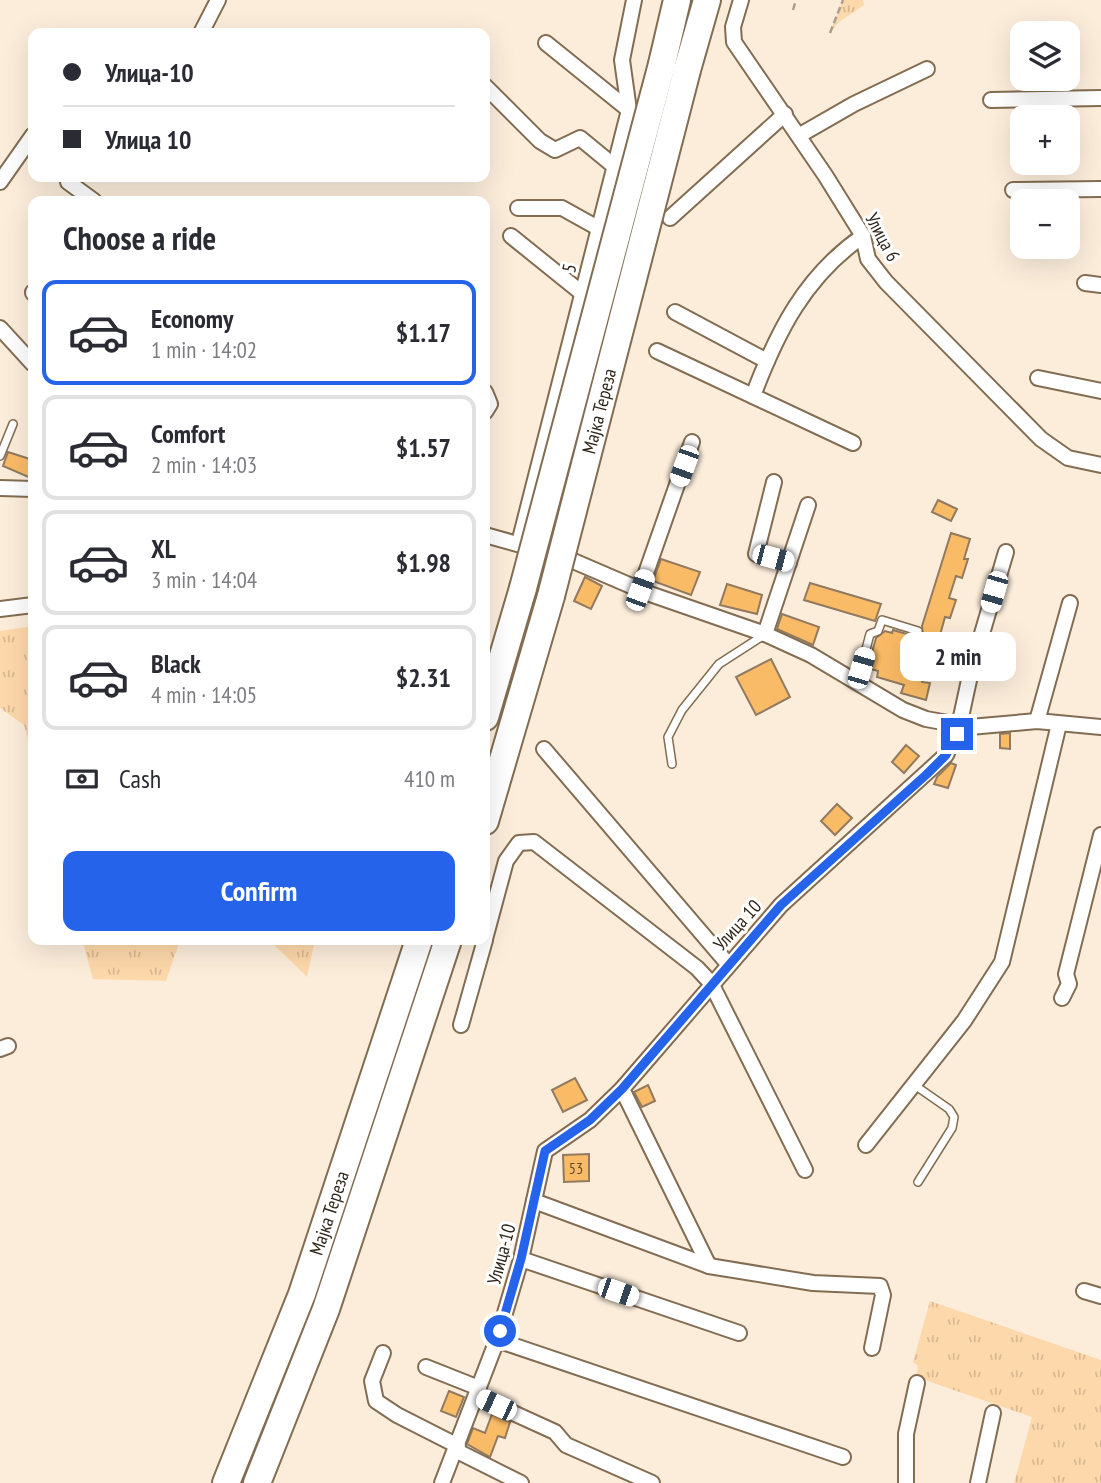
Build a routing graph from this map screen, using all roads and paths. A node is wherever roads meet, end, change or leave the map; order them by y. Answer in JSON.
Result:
{"nodes":[{"id":1,"x":218,"y":0,"type":"edge"},
{"id":2,"x":634,"y":0,"type":"edge"},
{"id":3,"x":677,"y":0,"type":"edge"},
{"id":4,"x":707,"y":0,"type":"edge"},
{"id":5,"x":741,"y":0,"type":"edge"},
{"id":6,"x":796,"y":0,"type":"edge"},
{"id":7,"x":843,"y":0,"type":"edge"},
{"id":8,"x":793,"y":10,"type":"dead end"},
{"id":9,"x":204,"y":28,"type":"edge"},
{"id":10,"x":830,"y":33,"type":"dead end"},
{"id":11,"x":545,"y":43,"type":"dead end"},
{"id":12,"x":674,"y":67,"type":"junction"},
{"id":13,"x":927,"y":69,"type":"dead end"},
{"id":14,"x":490,"y":91,"type":"edge"},
{"id":15,"x":1101,"y":98,"type":"edge"},
{"id":16,"x":992,"y":100,"type":"dead end"},
{"id":17,"x":629,"y":110,"type":"junction"},
{"id":18,"x":785,"y":114,"type":"junction"},
{"id":19,"x":800,"y":135,"type":"junction"},
{"id":20,"x":28,"y":142,"type":"edge"},
{"id":21,"x":614,"y":166,"type":"junction"},
{"id":22,"x":0,"y":182,"type":"edge"},
{"id":23,"x":68,"y":182,"type":"dead end"},
{"id":24,"x":1080,"y":189,"type":"edge"},
{"id":25,"x":1101,"y":189,"type":"edge"},
{"id":26,"x":87,"y":196,"type":"edge"},
{"id":27,"x":518,"y":208,"type":"dead end"},
{"id":28,"x":670,"y":218,"type":"dead end"},
{"id":29,"x":598,"y":229,"type":"junction"},
{"id":30,"x":511,"y":236,"type":"dead end"},
{"id":31,"x":863,"y":236,"type":"junction"},
{"id":32,"x":1085,"y":283,"type":"dead end"},
{"id":33,"x":1101,"y":285,"type":"edge"},
{"id":34,"x":583,"y":294,"type":"junction"},
{"id":35,"x":675,"y":312,"type":"dead end"},
{"id":36,"x":0,"y":328,"type":"edge"},
{"id":37,"x":657,"y":351,"type":"dead end"},
{"id":38,"x":28,"y":359,"type":"edge"},
{"id":39,"x":767,"y":360,"type":"junction"},
{"id":40,"x":1038,"y":378,"type":"dead end"},
{"id":41,"x":1101,"y":391,"type":"edge"},
{"id":42,"x":753,"y":396,"type":"junction"},
{"id":43,"x":13,"y":424,"type":"dead end"},
{"id":44,"x":692,"y":442,"type":"dead end"},
{"id":45,"x":853,"y":443,"type":"dead end"},
{"id":46,"x":0,"y":456,"type":"edge"},
{"id":47,"x":1101,"y":465,"type":"edge"},
{"id":48,"x":774,"y":482,"type":"dead end"},
{"id":49,"x":0,"y":488,"type":"edge"},
{"id":50,"x":28,"y":489,"type":"edge"},
{"id":51,"x":808,"y":505,"type":"dead end"},
{"id":52,"x":490,"y":536,"type":"edge"},
{"id":53,"x":519,"y":543,"type":"junction"},
{"id":54,"x":1006,"y":552,"type":"dead end"},
{"id":55,"x":789,"y":563,"type":"junction"},
{"id":56,"x":640,"y":590,"type":"junction"},
{"id":57,"x":1070,"y":603,"type":"dead end"},
{"id":58,"x":28,"y":606,"type":"edge"},
{"id":59,"x":0,"y":609,"type":"edge"},
{"id":60,"x":918,"y":631,"type":"dead end"},
{"id":61,"x":765,"y":634,"type":"junction"},
{"id":62,"x":867,"y":690,"type":"junction"},
{"id":63,"x":490,"y":700,"type":"edge"},
{"id":64,"x":1037,"y":721,"type":"junction"},
{"id":65,"x":1059,"y":724,"type":"junction"},
{"id":66,"x":959,"y":726,"type":"junction"},
{"id":67,"x":1101,"y":727,"type":"edge"},
{"id":68,"x":544,"y":749,"type":"dead end"},
{"id":69,"x":672,"y":764,"type":"dead end"},
{"id":70,"x":490,"y":804,"type":"edge"},
{"id":71,"x":1101,"y":835,"type":"edge"},
{"id":72,"x":490,"y":921,"type":"edge"},
{"id":73,"x":417,"y":945,"type":"edge"},
{"id":74,"x":446,"y":945,"type":"edge"},
{"id":75,"x":483,"y":945,"type":"edge"},
{"id":76,"x":727,"y":964,"type":"junction"},
{"id":77,"x":711,"y":983,"type":"junction"},
{"id":78,"x":1062,"y":999,"type":"dead end"},
{"id":79,"x":461,"y":1025,"type":"dead end"},
{"id":80,"x":912,"y":1084,"type":"junction"},
{"id":81,"x":622,"y":1089,"type":"junction"},
{"id":82,"x":866,"y":1145,"type":"dead end"},
{"id":83,"x":545,"y":1151,"type":"joint"},
{"id":84,"x":805,"y":1170,"type":"dead end"},
{"id":85,"x":918,"y":1182,"type":"dead end"},
{"id":86,"x":534,"y":1200,"type":"junction"},
{"id":87,"x":521,"y":1259,"type":"junction"},
{"id":88,"x":709,"y":1265,"type":"junction"},
{"id":89,"x":1084,"y":1291,"type":"dead end"},
{"id":90,"x":1101,"y":1296,"type":"edge"},
{"id":91,"x":738,"y":1334,"type":"dead end"},
{"id":92,"x":497,"y":1340,"type":"junction"},
{"id":93,"x":872,"y":1348,"type":"dead end"},
{"id":94,"x":383,"y":1353,"type":"dead end"},
{"id":95,"x":426,"y":1367,"type":"dead end"},
{"id":96,"x":917,"y":1383,"type":"dead end"},
{"id":97,"x":478,"y":1392,"type":"junction"},
{"id":98,"x":993,"y":1412,"type":"dead end"},
{"id":99,"x":457,"y":1448,"type":"junction"},
{"id":100,"x":843,"y":1457,"type":"dead end"},
{"id":101,"x":226,"y":1483,"type":"edge"},
{"id":102,"x":257,"y":1483,"type":"edge"},
{"id":103,"x":442,"y":1483,"type":"edge"},
{"id":104,"x":521,"y":1483,"type":"edge"},
{"id":105,"x":652,"y":1483,"type":"edge"},
{"id":106,"x":906,"y":1483,"type":"edge"},
{"id":107,"x":978,"y":1483,"type":"edge"}],
"edges":[{"from":1,"to":9,"type":"street"},
{"from":2,"to":17,"type":"street","name":"5"},
{"from":3,"to":12,"type":"highway","name":"Мајка Тереза"},
{"from":4,"to":12,"type":"highway","name":"Мајка Тереза"},
{"from":5,"to":18,"type":"street","name":"Улица 6"},
{"from":6,"to":8,"type":"path"},
{"from":7,"to":10,"type":"path"},
{"from":11,"to":17,"type":"street"},
{"from":12,"to":63,"type":"highway","name":"Мајка Тереза","bridge":true},
{"from":12,"to":70,"type":"highway","name":"Мајка Тереза","bridge":true},
{"from":13,"to":19,"type":"street"},
{"from":14,"to":21,"type":"street"},
{"from":15,"to":16,"type":"street"},
{"from":17,"to":21,"type":"street","name":"5"},
{"from":18,"to":19,"type":"street","name":"Улица 6"},
{"from":18,"to":28,"type":"street"},
{"from":19,"to":31,"type":"street","name":"Улица 6"},
{"from":20,"to":22,"type":"street"},
{"from":21,"to":29,"type":"street","name":"5"},
{"from":23,"to":26,"type":"street"},
{"from":24,"to":25,"type":"street"},
{"from":27,"to":29,"type":"street"},
{"from":29,"to":34,"type":"street","name":"5"},
{"from":30,"to":34,"type":"street"},
{"from":31,"to":39,"type":"street"},
{"from":31,"to":47,"type":"street","name":"Улица 6"},
{"from":32,"to":33,"type":"street"},
{"from":34,"to":53,"type":"street","name":"5"},
{"from":35,"to":39,"type":"street"},
{"from":36,"to":38,"type":"street"},
{"from":37,"to":42,"type":"street"},
{"from":39,"to":42,"type":"street"},
{"from":40,"to":41,"type":"street"},
{"from":42,"to":45,"type":"street"},
{"from":43,"to":46,"type":"lane"},
{"from":44,"to":56,"type":"street"},
{"from":48,"to":55,"type":"street"},
{"from":49,"to":50,"type":"street"},
{"from":51,"to":55,"type":"street"},
{"from":52,"to":53,"type":"street"},
{"from":53,"to":56,"type":"street"},
{"from":54,"to":66,"type":"street","name":"Улица 10"},
{"from":55,"to":61,"type":"street"},
{"from":56,"to":61,"type":"street"},
{"from":57,"to":64,"type":"street"},
{"from":58,"to":59,"type":"street"},
{"from":60,"to":62,"type":"lane"},
{"from":61,"to":62,"type":"street"},
{"from":61,"to":69,"type":"lane"},
{"from":62,"to":66,"type":"street"},
{"from":64,"to":65,"type":"street"},
{"from":64,"to":66,"type":"street"},
{"from":65,"to":67,"type":"street"},
{"from":65,"to":80,"type":"street"},
{"from":66,"to":76,"type":"street","name":"Улица 10"},
{"from":68,"to":76,"type":"street"},
{"from":71,"to":78,"type":"street"},
{"from":72,"to":77,"type":"street"},
{"from":73,"to":101,"type":"highway","name":"Мајка Тереза"},
{"from":74,"to":102,"type":"highway","name":"Мајка Тереза"},
{"from":75,"to":79,"type":"street"},
{"from":76,"to":77,"type":"street","name":"Улица 10"},
{"from":77,"to":81,"type":"street","name":"Улица 10"},
{"from":77,"to":84,"type":"street"},
{"from":80,"to":82,"type":"street"},
{"from":80,"to":85,"type":"lane"},
{"from":81,"to":83,"type":"street","name":"Улица 10"},
{"from":81,"to":88,"type":"street"},
{"from":83,"to":86,"type":"street","name":"Улица-10"},
{"from":86,"to":87,"type":"street","name":"Улица-10"},
{"from":86,"to":88,"type":"street"},
{"from":87,"to":91,"type":"street"},
{"from":87,"to":92,"type":"street","name":"Улица-10"},
{"from":88,"to":93,"type":"street"},
{"from":89,"to":90,"type":"street"},
{"from":92,"to":97,"type":"street","name":"Улица-10"},
{"from":92,"to":100,"type":"street"},
{"from":94,"to":99,"type":"street"},
{"from":95,"to":97,"type":"street"},
{"from":96,"to":106,"type":"street"},
{"from":97,"to":99,"type":"street","name":"Улица-10"},
{"from":97,"to":105,"type":"street"},
{"from":98,"to":107,"type":"street"},
{"from":99,"to":103,"type":"street","name":"Улица-10"},
{"from":99,"to":104,"type":"street"}]}
